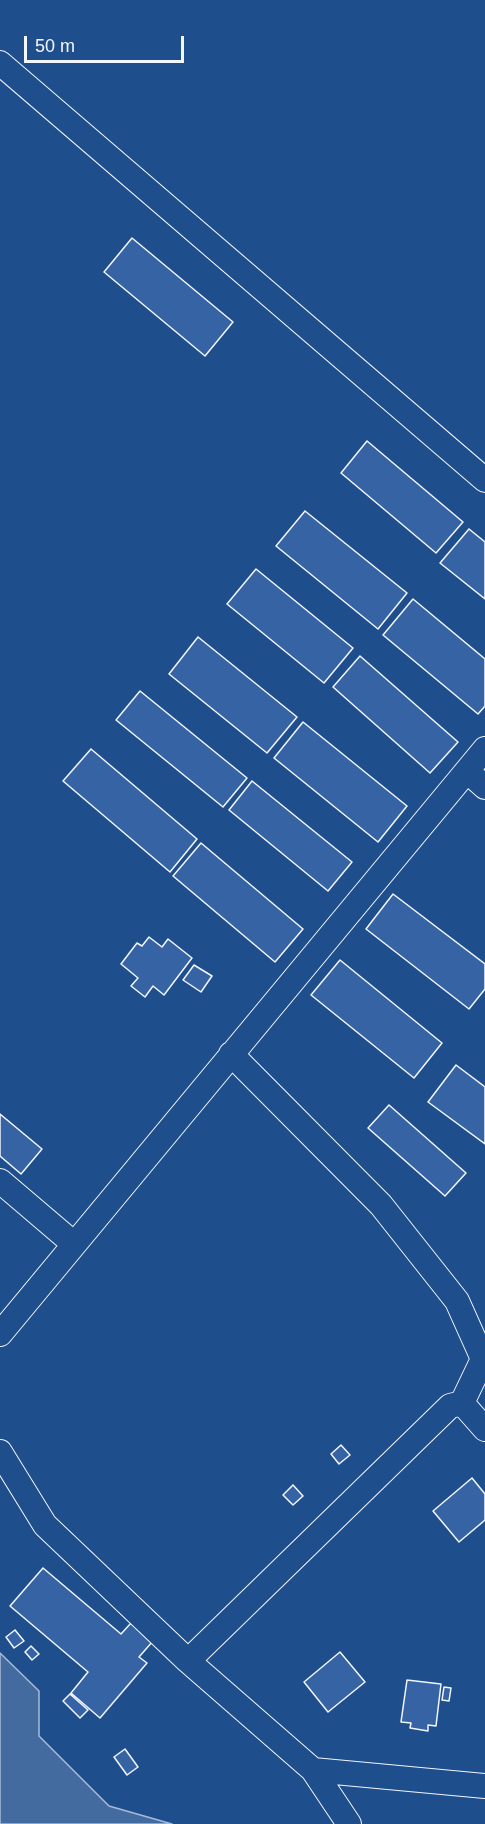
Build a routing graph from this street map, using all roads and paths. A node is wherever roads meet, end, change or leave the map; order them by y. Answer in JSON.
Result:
{"nodes":[{"id":1,"x":0,"y":63,"type":"edge"},
{"id":2,"x":485,"y":480,"type":"edge"},
{"id":3,"x":485,"y":749,"type":"edge"},
{"id":4,"x":476,"y":779,"type":"edge"},
{"id":5,"x":231,"y":1054,"type":"junction"},
{"id":6,"x":0,"y":1180,"type":"edge"},
{"id":7,"x":74,"y":1244,"type":"junction"},
{"id":8,"x":0,"y":1334,"type":"edge"},
{"id":9,"x":462,"y":1403,"type":"junction"},
{"id":10,"x":485,"y":1429,"type":"edge"},
{"id":11,"x":0,"y":1452,"type":"edge"},
{"id":12,"x":188,"y":1661,"type":"junction"},
{"id":13,"x":313,"y":1770,"type":"junction"},
{"id":14,"x":485,"y":1786,"type":"edge"},
{"id":15,"x":349,"y":1824,"type":"edge"}],
"edges":[{"from":1,"to":2,"type":"street"},
{"from":3,"to":4,"type":"street"},
{"from":4,"to":5,"type":"street"},
{"from":5,"to":7,"type":"street"},
{"from":5,"to":9,"type":"street"},
{"from":6,"to":7,"type":"street"},
{"from":7,"to":8,"type":"street"},
{"from":9,"to":10,"type":"street"},
{"from":9,"to":12,"type":"street"},
{"from":11,"to":12,"type":"street"},
{"from":12,"to":13,"type":"street"},
{"from":13,"to":14,"type":"street"},
{"from":13,"to":15,"type":"street"}]}
